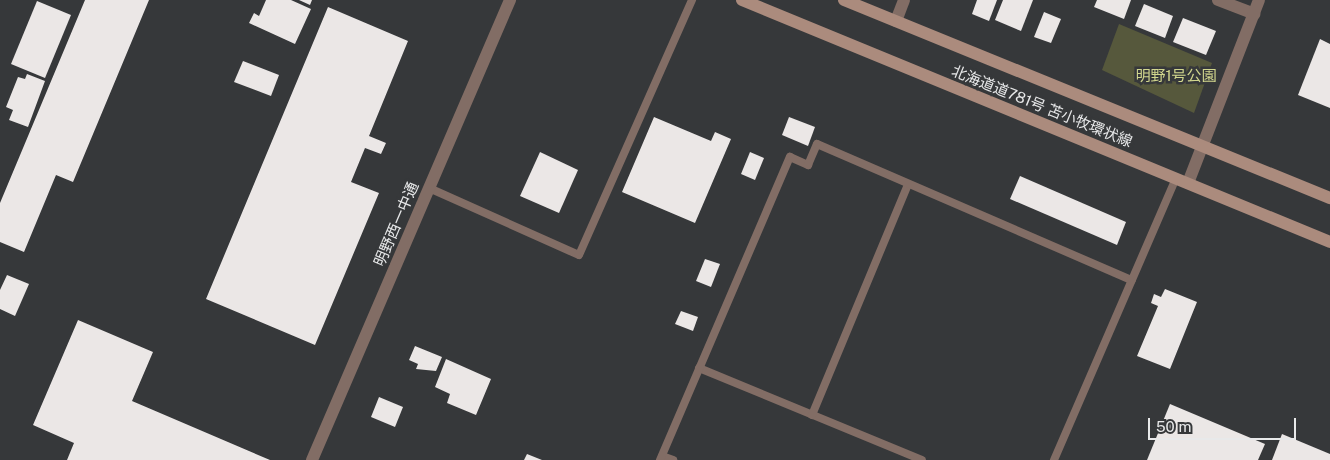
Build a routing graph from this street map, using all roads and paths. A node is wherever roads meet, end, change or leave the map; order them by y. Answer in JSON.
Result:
{"nodes":[{"id":1,"x":510,"y":0,"type":"edge"},
{"id":2,"x":692,"y":0,"type":"edge"},
{"id":3,"x":742,"y":0,"type":"edge"},
{"id":4,"x":844,"y":0,"type":"edge"},
{"id":5,"x":904,"y":0,"type":"edge"},
{"id":6,"x":1218,"y":0,"type":"edge"},
{"id":7,"x":1259,"y":0,"type":"edge"},
{"id":8,"x":1254,"y":14,"type":"junction"},
{"id":9,"x":896,"y":21,"type":"junction"},
{"id":10,"x":1203,"y":146,"type":"junction"},
{"id":11,"x":1176,"y":178,"type":"junction"},
{"id":12,"x":1188,"y":183,"type":"junction"},
{"id":13,"x":908,"y":184,"type":"junction"},
{"id":14,"x":429,"y":188,"type":"junction"},
{"id":15,"x":1330,"y":198,"type":"edge"},
{"id":16,"x":1330,"y":242,"type":"edge"},
{"id":17,"x":1132,"y":280,"type":"junction"},
{"id":18,"x":699,"y":368,"type":"junction"},
{"id":19,"x":812,"y":415,"type":"junction"},
{"id":20,"x":661,"y":458,"type":"edge"},
{"id":21,"x":312,"y":460,"type":"edge"},
{"id":22,"x":673,"y":460,"type":"edge"},
{"id":23,"x":922,"y":460,"type":"edge"},
{"id":24,"x":1054,"y":460,"type":"edge"}],
"edges":[{"from":1,"to":14,"type":"street","name":"明野西一中通"},
{"from":2,"to":14,"type":"lane"},
{"from":3,"to":11,"type":"main road","name":"北海道道781号 苫小牧環状線"},
{"from":4,"to":9,"type":"main road","name":"北海道道781号 苫小牧環状線"},
{"from":5,"to":9,"type":"street"},
{"from":6,"to":8,"type":"street"},
{"from":7,"to":8,"type":"street"},
{"from":8,"to":10,"type":"street"},
{"from":9,"to":10,"type":"main road","name":"北海道道781号 苫小牧環状線"},
{"from":10,"to":12,"type":"street"},
{"from":10,"to":15,"type":"main road","name":"北海道道781号 苫小牧環状線"},
{"from":11,"to":12,"type":"main road","name":"北海道道781号 苫小牧環状線"},
{"from":11,"to":17,"type":"lane"},
{"from":12,"to":16,"type":"main road","name":"北海道道781号 苫小牧環状線"},
{"from":13,"to":17,"type":"lane"},
{"from":13,"to":18,"type":"lane"},
{"from":13,"to":19,"type":"lane"},
{"from":14,"to":21,"type":"street","name":"明野西一中通"},
{"from":17,"to":24,"type":"lane"},
{"from":18,"to":19,"type":"lane"},
{"from":18,"to":20,"type":"lane"},
{"from":19,"to":23,"type":"lane"},
{"from":20,"to":22,"type":"lane"}]}
